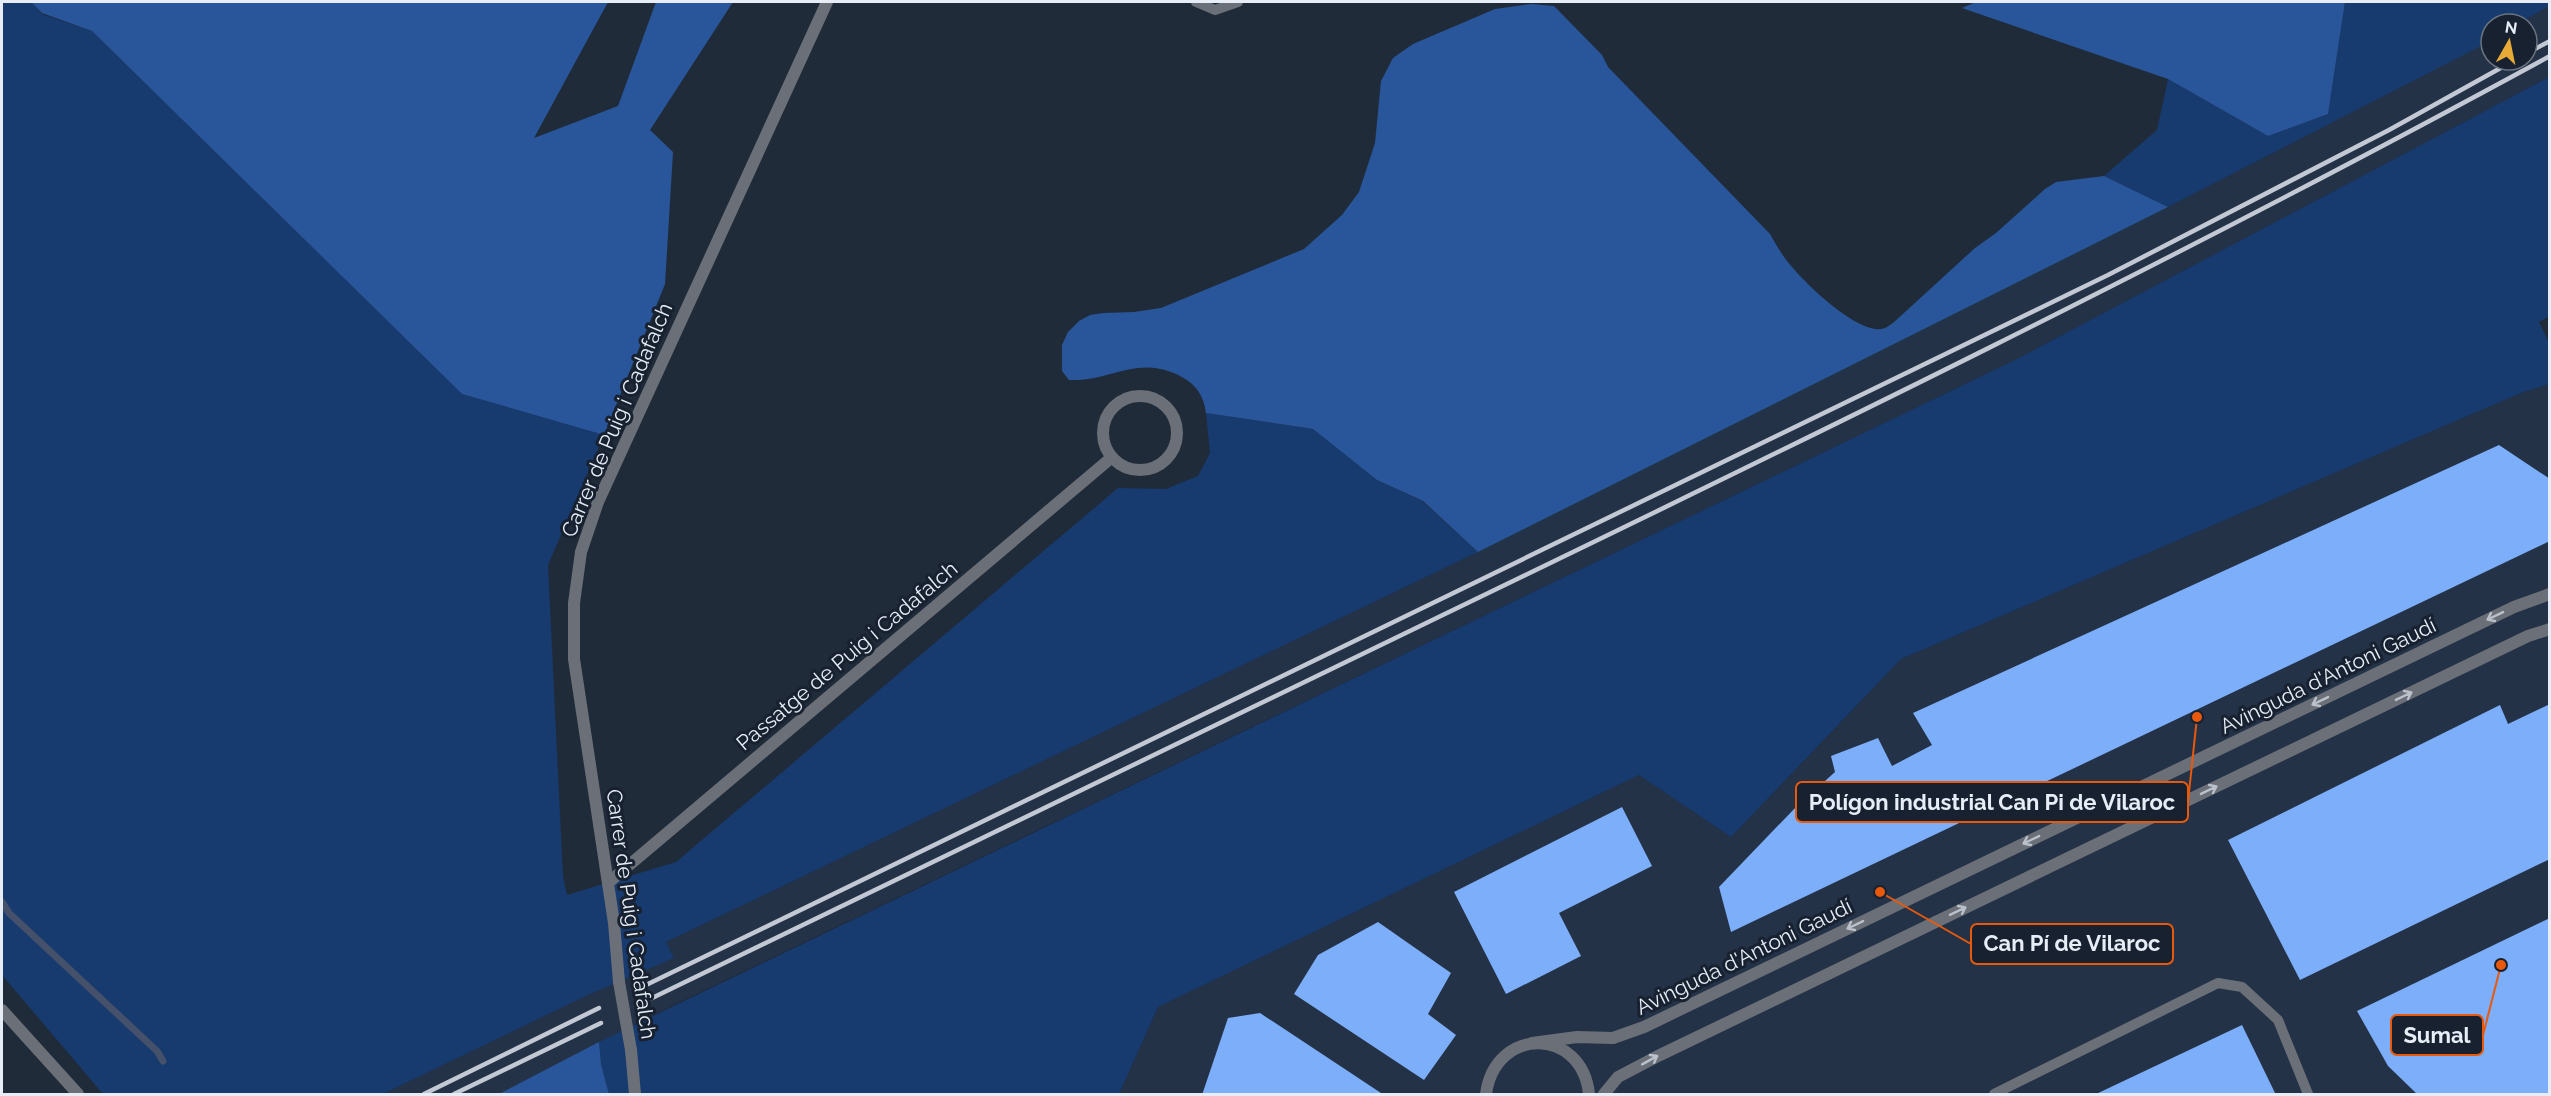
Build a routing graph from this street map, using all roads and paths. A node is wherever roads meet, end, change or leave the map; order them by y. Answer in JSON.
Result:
{"nodes":[{"id":1,"x":826,"y":2,"type":"edge"},
{"id":2,"x":1196,"y":2,"type":"edge"},
{"id":3,"x":1238,"y":2,"type":"edge"},
{"id":4,"x":1111,"y":458,"type":"junction"},
{"id":5,"x":2550,"y":594,"type":"edge"},
{"id":6,"x":2550,"y":629,"type":"edge"},
{"id":7,"x":608,"y":883,"type":"junction"},
{"id":8,"x":2,"y":1010,"type":"edge"},
{"id":9,"x":1532,"y":1043,"type":"junction"},
{"id":10,"x":78,"y":1095,"type":"edge"},
{"id":11,"x":635,"y":1095,"type":"edge"},
{"id":12,"x":1486,"y":1095,"type":"edge"},
{"id":13,"x":1588,"y":1095,"type":"edge"},
{"id":14,"x":1604,"y":1095,"type":"edge"},
{"id":15,"x":1994,"y":1095,"type":"edge"},
{"id":16,"x":2308,"y":1095,"type":"edge"}],
"edges":[{"from":1,"to":7,"type":"street","name":"Carrer de Puig i Cadafalch"},
{"from":2,"to":3,"type":"lane"},
{"from":4,"to":4,"type":"street"},
{"from":4,"to":7,"type":"street","name":"Passatge de Puig i Cadafalch"},
{"from":5,"to":9,"type":"street","name":"Avinguda d'Antoni Gaudí","one_way":true},
{"from":14,"to":6,"type":"street","one_way":true},
{"from":7,"to":11,"type":"street","name":"Carrer de Puig i Cadafalch","bridge":true},
{"from":8,"to":10,"type":"street"},
{"from":9,"to":12,"type":"street","name":"Avinguda d'Antoni Gaudí"},
{"from":9,"to":13,"type":"street"},
{"from":15,"to":16,"type":"lane"}]}
